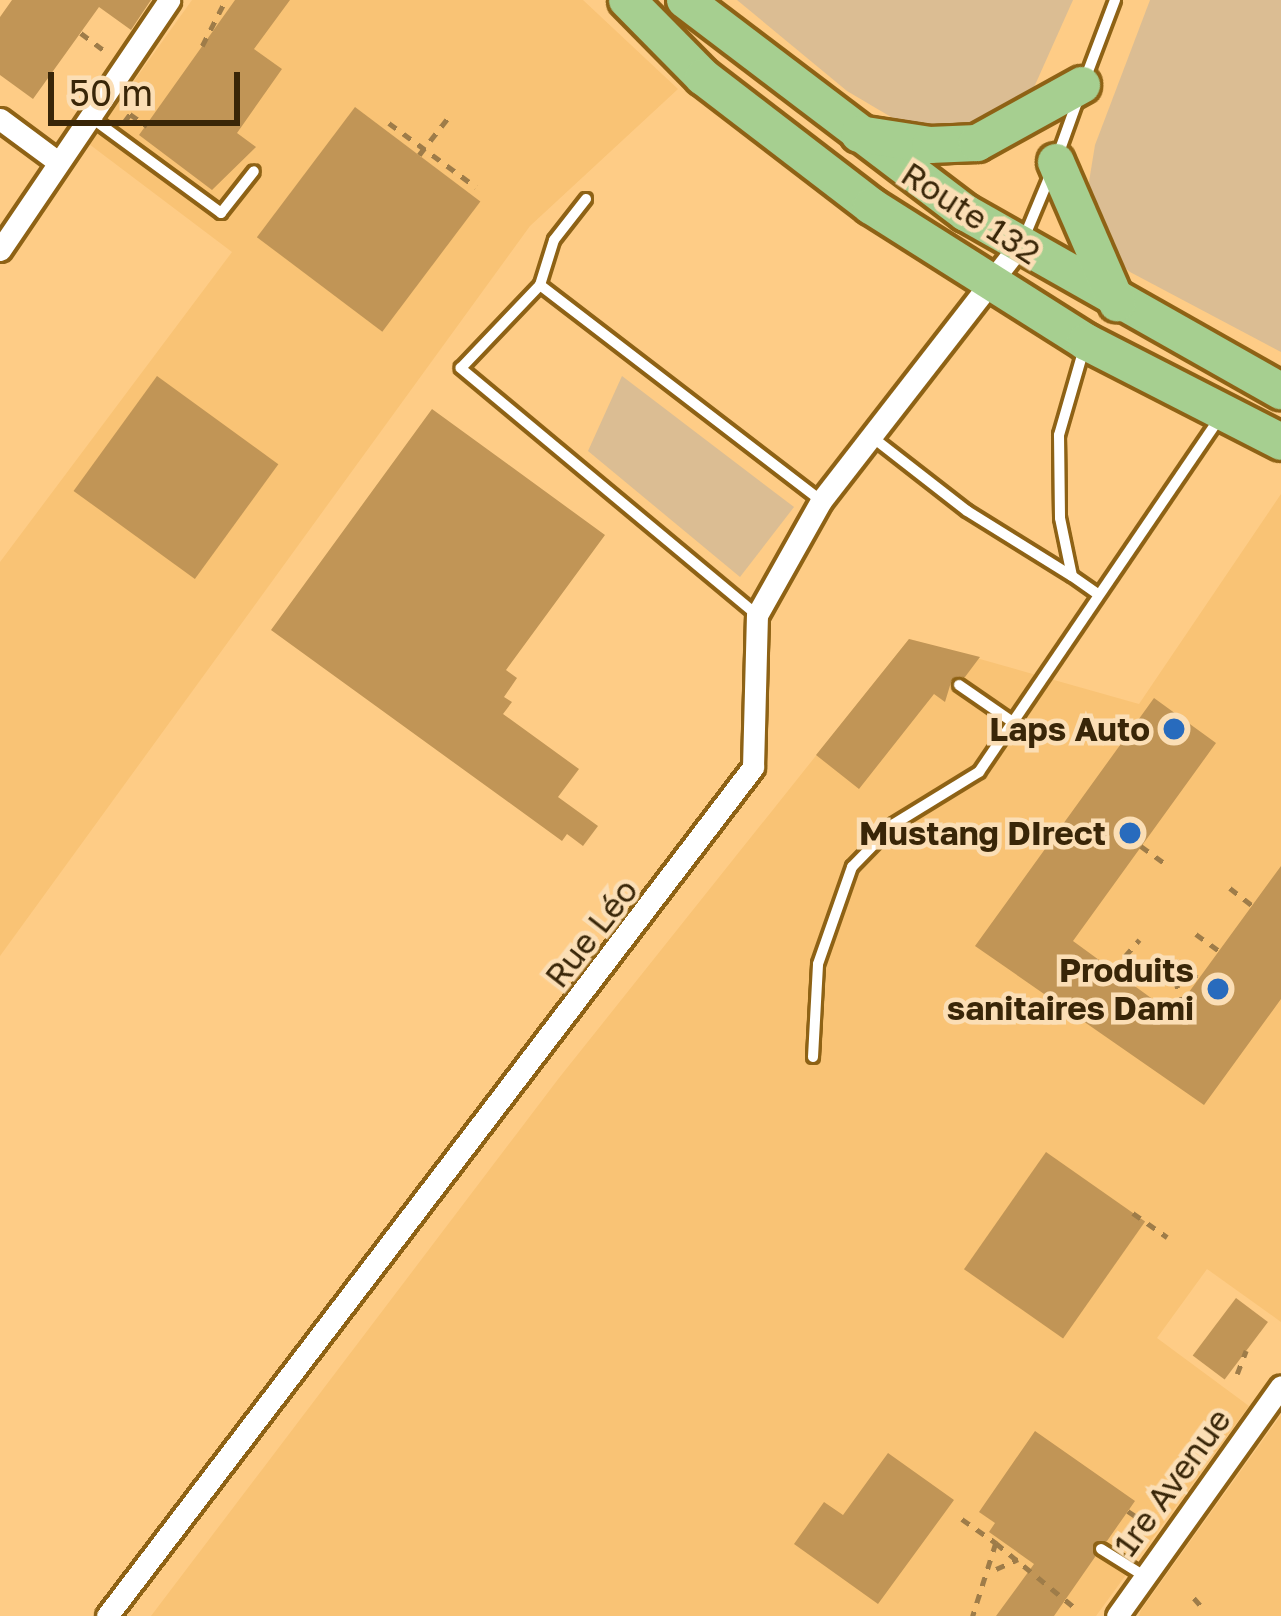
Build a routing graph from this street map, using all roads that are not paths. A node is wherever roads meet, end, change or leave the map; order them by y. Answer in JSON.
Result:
{"nodes":[{"id":1,"x":169,"y":0,"type":"edge"},
{"id":2,"x":627,"y":0,"type":"edge"},
{"id":3,"x":685,"y":0,"type":"edge"},
{"id":4,"x":1115,"y":0,"type":"edge"},
{"id":5,"x":1082,"y":85,"type":"junction"},
{"id":6,"x":87,"y":114,"type":"junction"},
{"id":7,"x":0,"y":119,"type":"edge"},
{"id":8,"x":855,"y":134,"type":"junction"},
{"id":9,"x":55,"y":159,"type":"junction"},
{"id":10,"x":1056,"y":162,"type":"junction"},
{"id":11,"x":254,"y":170,"type":"dead end"},
{"id":12,"x":586,"y":199,"type":"dead end"},
{"id":13,"x":1019,"y":246,"type":"junction"},
{"id":14,"x":0,"y":250,"type":"edge"},
{"id":15,"x":990,"y":284,"type":"junction"},
{"id":16,"x":540,"y":285,"type":"junction"},
{"id":17,"x":1117,"y":303,"type":"junction"},
{"id":18,"x":1086,"y":342,"type":"junction"},
{"id":19,"x":1281,"y":391,"type":"edge"},
{"id":20,"x":1222,"y":414,"type":"junction"},
{"id":21,"x":872,"y":437,"type":"junction"},
{"id":22,"x":1281,"y":442,"type":"edge"},
{"id":23,"x":821,"y":501,"type":"junction"},
{"id":24,"x":1072,"y":576,"type":"junction"},
{"id":25,"x":1098,"y":594,"type":"junction"},
{"id":26,"x":757,"y":615,"type":"junction"},
{"id":27,"x":959,"y":685,"type":"dead end"},
{"id":28,"x":1014,"y":723,"type":"junction"},
{"id":29,"x":813,"y":1057,"type":"dead end"},
{"id":30,"x":1281,"y":1386,"type":"edge"},
{"id":31,"x":1101,"y":1549,"type":"dead end"},
{"id":32,"x":1144,"y":1577,"type":"junction"},
{"id":33,"x":107,"y":1616,"type":"edge"},
{"id":34,"x":1117,"y":1616,"type":"edge"}],
"edges":[{"from":1,"to":6,"type":"street"},
{"from":2,"to":15,"type":"highway","name":"Route 132"},
{"from":3,"to":8,"type":"highway","name":"Route 132"},
{"from":4,"to":5,"type":"lane"},
{"from":5,"to":8,"type":"highway"},
{"from":5,"to":10,"type":"lane"},
{"from":6,"to":9,"type":"street"},
{"from":6,"to":11,"type":"lane"},
{"from":7,"to":9,"type":"street"},
{"from":8,"to":13,"type":"highway","name":"Route 132"},
{"from":9,"to":14,"type":"street"},
{"from":10,"to":13,"type":"lane"},
{"from":10,"to":17,"type":"highway"},
{"from":12,"to":16,"type":"lane"},
{"from":13,"to":15,"type":"street","name":"Rue Léo"},
{"from":13,"to":17,"type":"highway","name":"Route 132"},
{"from":15,"to":18,"type":"highway","name":"Route 132"},
{"from":15,"to":21,"type":"street","name":"Rue Léo"},
{"from":16,"to":23,"type":"lane"},
{"from":16,"to":26,"type":"lane"},
{"from":17,"to":19,"type":"highway","name":"Route 132"},
{"from":18,"to":20,"type":"highway","name":"Route 132"},
{"from":18,"to":24,"type":"lane"},
{"from":20,"to":22,"type":"highway","name":"Route 132"},
{"from":20,"to":25,"type":"lane"},
{"from":21,"to":23,"type":"street","name":"Rue Léo"},
{"from":21,"to":24,"type":"lane"},
{"from":23,"to":26,"type":"street","name":"Rue Léo"},
{"from":24,"to":25,"type":"lane"},
{"from":25,"to":28,"type":"lane"},
{"from":26,"to":33,"type":"street","name":"Rue Léo"},
{"from":27,"to":28,"type":"lane"},
{"from":28,"to":29,"type":"lane"},
{"from":30,"to":32,"type":"street","name":"1re Avenue"},
{"from":31,"to":32,"type":"lane"},
{"from":32,"to":34,"type":"street","name":"1re Avenue"}]}
